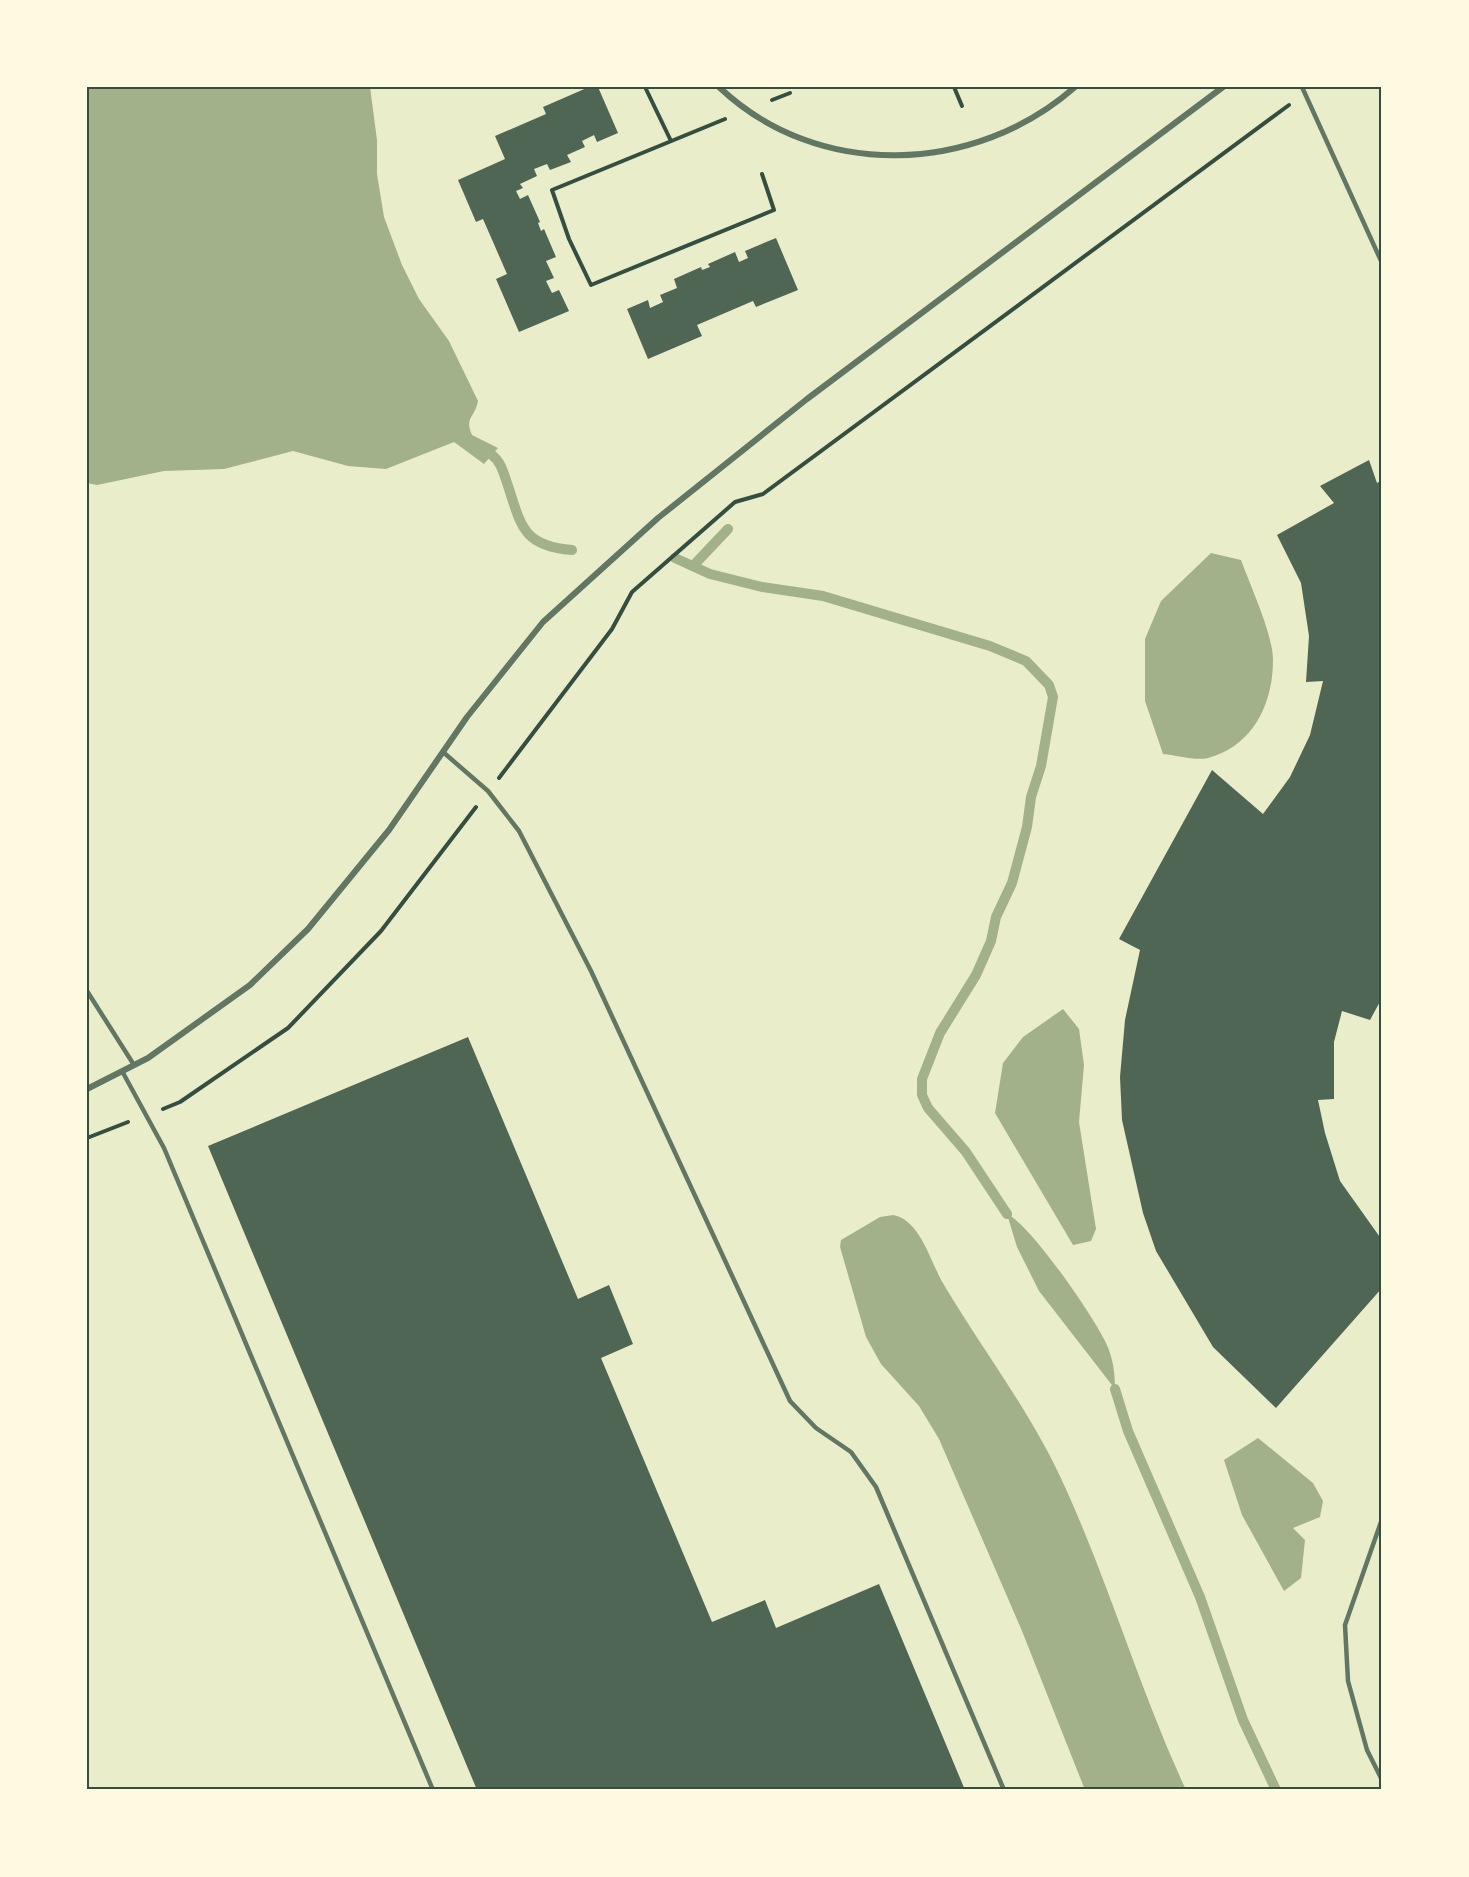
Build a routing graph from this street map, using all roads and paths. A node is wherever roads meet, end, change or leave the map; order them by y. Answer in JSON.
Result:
{"nodes":[{"id":1,"x":645,"y":87,"type":"edge"},
{"id":2,"x":719,"y":87,"type":"edge"},
{"id":3,"x":954,"y":87,"type":"edge"},
{"id":4,"x":1075,"y":87,"type":"edge"},
{"id":5,"x":1222,"y":87,"type":"edge"},
{"id":6,"x":1302,"y":87,"type":"edge"},
{"id":7,"x":790,"y":93,"type":"dead end"},
{"id":8,"x":1305,"y":93,"type":"junction"},
{"id":9,"x":770,"y":101,"type":"dead end"},
{"id":10,"x":962,"y":106,"type":"dead end"},
{"id":11,"x":725,"y":119,"type":"dead end"},
{"id":12,"x":671,"y":141,"type":"junction"},
{"id":13,"x":762,"y":174,"type":"dead end"},
{"id":14,"x":1382,"y":263,"type":"edge"},
{"id":15,"x":443,"y":752,"type":"junction"},
{"id":16,"x":488,"y":791,"type":"junction"},
{"id":17,"x":87,"y":991,"type":"edge"},
{"id":18,"x":134,"y":1065,"type":"junction"},
{"id":19,"x":122,"y":1071,"type":"junction"},
{"id":20,"x":87,"y":1089,"type":"edge"},
{"id":21,"x":145,"y":1115,"type":"junction"},
{"id":22,"x":87,"y":1138,"type":"edge"},
{"id":23,"x":1382,"y":1519,"type":"edge"},
{"id":24,"x":1382,"y":1780,"type":"edge"},
{"id":25,"x":433,"y":1790,"type":"edge"},
{"id":26,"x":1004,"y":1790,"type":"edge"}],
"edges":[{"from":1,"to":12,"type":"path"},
{"from":2,"to":4,"type":"street"},
{"from":3,"to":10,"type":"path"},
{"from":5,"to":15,"type":"street"},
{"from":6,"to":8,"type":"lane"},
{"from":7,"to":9,"type":"path"},
{"from":8,"to":14,"type":"lane"},
{"from":8,"to":16,"type":"path"},
{"from":11,"to":12,"type":"path"},
{"from":12,"to":13,"type":"path"},
{"from":15,"to":16,"type":"lane"},
{"from":15,"to":18,"type":"street"},
{"from":16,"to":21,"type":"path"},
{"from":16,"to":26,"type":"lane"},
{"from":17,"to":18,"type":"lane"},
{"from":18,"to":19,"type":"street"},
{"from":19,"to":20,"type":"street"},
{"from":19,"to":21,"type":"lane"},
{"from":21,"to":22,"type":"path"},
{"from":21,"to":25,"type":"lane"},
{"from":23,"to":24,"type":"lane"}]}
